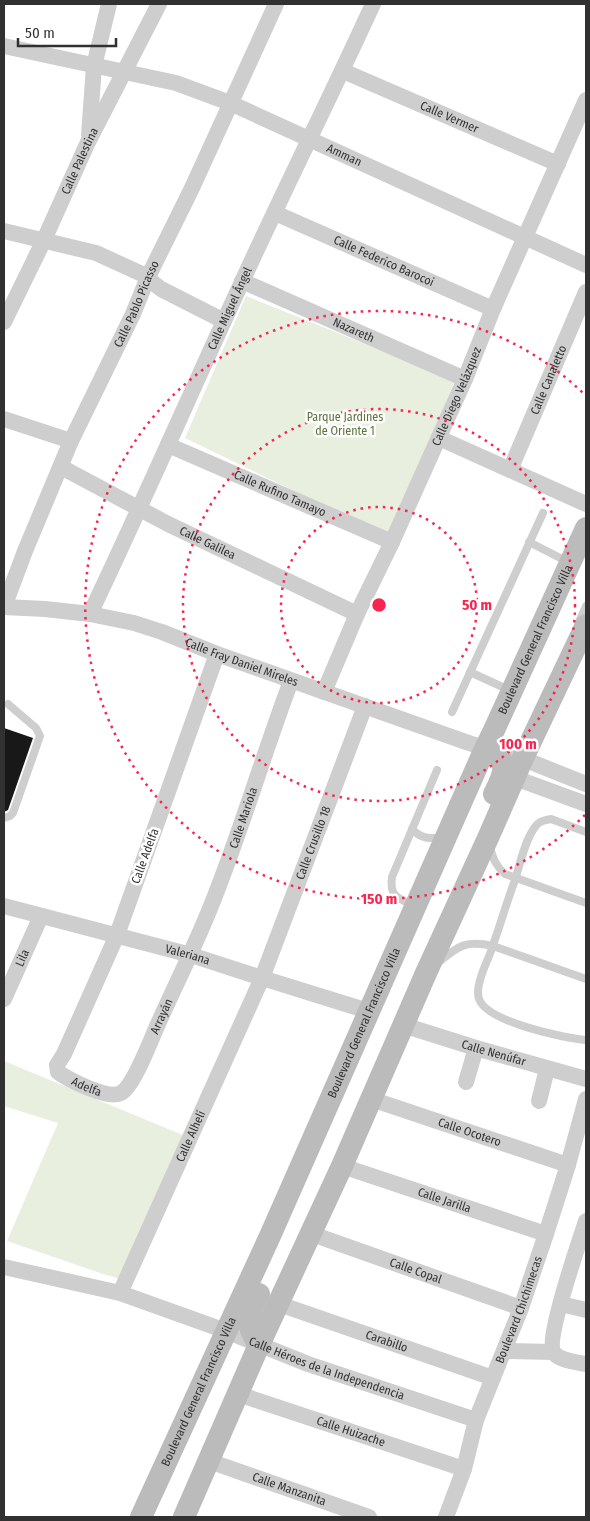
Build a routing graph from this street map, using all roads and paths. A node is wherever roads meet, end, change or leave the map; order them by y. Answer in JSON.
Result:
{"nodes":[{"id":1,"x":109,"y":4,"type":"edge"},
{"id":2,"x":159,"y":4,"type":"edge"},
{"id":3,"x":276,"y":4,"type":"edge"},
{"id":4,"x":372,"y":4,"type":"edge"},
{"id":5,"x":4,"y":46,"type":"edge"},
{"id":6,"x":94,"y":66,"type":"junction"},
{"id":7,"x":342,"y":71,"type":"junction"},
{"id":8,"x":124,"y":73,"type":"junction"},
{"id":9,"x":586,"y":100,"type":"edge"},
{"id":10,"x":230,"y":103,"type":"junction"},
{"id":11,"x":310,"y":140,"type":"junction"},
{"id":12,"x":88,"y":142,"type":"junction"},
{"id":13,"x":558,"y":164,"type":"junction"},
{"id":14,"x":275,"y":213,"type":"junction"},
{"id":15,"x":4,"y":231,"type":"edge"},
{"id":16,"x":524,"y":238,"type":"junction"},
{"id":17,"x":44,"y":240,"type":"junction"},
{"id":18,"x":586,"y":265,"type":"edge"},
{"id":19,"x":148,"y":277,"type":"junction"},
{"id":20,"x":242,"y":282,"type":"junction"},
{"id":21,"x":586,"y":292,"type":"edge"},
{"id":22,"x":493,"y":310,"type":"junction"},
{"id":23,"x":224,"y":320,"type":"junction"},
{"id":24,"x":4,"y":322,"type":"edge"},
{"id":25,"x":466,"y":379,"type":"junction"},
{"id":26,"x":4,"y":419,"type":"edge"},
{"id":27,"x":439,"y":438,"type":"junction"},
{"id":28,"x":71,"y":441,"type":"junction"},
{"id":29,"x":168,"y":445,"type":"junction"},
{"id":30,"x":61,"y":467,"type":"junction"},
{"id":31,"x":510,"y":470,"type":"junction"},
{"id":32,"x":586,"y":504,"type":"edge"},
{"id":33,"x":140,"y":508,"type":"junction"},
{"id":34,"x":543,"y":512,"type":"dead end"},
{"id":35,"x":586,"y":528,"type":"edge"},
{"id":36,"x":392,"y":542,"type":"junction"},
{"id":37,"x":529,"y":542,"type":"junction"},
{"id":38,"x":570,"y":563,"type":"junction"},
{"id":39,"x":586,"y":606,"type":"edge"},
{"id":40,"x":4,"y":607,"type":"edge"},
{"id":41,"x":90,"y":614,"type":"junction"},
{"id":42,"x":357,"y":614,"type":"junction"},
{"id":43,"x":586,"y":625,"type":"edge"},
{"id":44,"x":217,"y":654,"type":"junction"},
{"id":45,"x":470,"y":672,"type":"junction"},
{"id":46,"x":291,"y":681,"type":"junction"},
{"id":47,"x":324,"y":692,"type":"junction"},
{"id":48,"x":512,"y":692,"type":"junction"},
{"id":49,"x":8,"y":704,"type":"dead end"},
{"id":50,"x":365,"y":706,"type":"junction"},
{"id":51,"x":452,"y":712,"type":"dead end"},
{"id":52,"x":499,"y":756,"type":"junction"},
{"id":53,"x":437,"y":770,"type":"dead end"},
{"id":54,"x":586,"y":784,"type":"edge"},
{"id":55,"x":586,"y":804,"type":"edge"},
{"id":56,"x":4,"y":818,"type":"edge"},
{"id":57,"x":412,"y":829,"type":"junction"},
{"id":58,"x":586,"y":832,"type":"edge"},
{"id":59,"x":446,"y":837,"type":"junction"},
{"id":60,"x":488,"y":838,"type":"junction"},
{"id":61,"x":515,"y":878,"type":"junction"},
{"id":62,"x":586,"y":903,"type":"edge"},
{"id":63,"x":4,"y":906,"type":"edge"},
{"id":64,"x":415,"y":906,"type":"junction"},
{"id":65,"x":453,"y":908,"type":"junction"},
{"id":66,"x":41,"y":916,"type":"junction"},
{"id":67,"x":117,"y":935,"type":"junction"},
{"id":68,"x":493,"y":946,"type":"junction"},
{"id":69,"x":191,"y":955,"type":"junction"},
{"id":70,"x":426,"y":973,"type":"junction"},
{"id":71,"x":262,"y":978,"type":"junction"},
{"id":72,"x":586,"y":980,"type":"edge"},
{"id":73,"x":4,"y":999,"type":"edge"},
{"id":74,"x":368,"y":1011,"type":"junction"},
{"id":75,"x":403,"y":1015,"type":"junction"},
{"id":76,"x":586,"y":1040,"type":"edge"},
{"id":77,"x":476,"y":1048,"type":"junction"},
{"id":78,"x":64,"y":1054,"type":"joint"},
{"id":79,"x":378,"y":1063,"type":"dead end"},
{"id":80,"x":547,"y":1068,"type":"junction"},
{"id":81,"x":586,"y":1079,"type":"edge"},
{"id":82,"x":133,"y":1080,"type":"joint"},
{"id":83,"x":466,"y":1082,"type":"dead end"},
{"id":84,"x":371,"y":1099,"type":"junction"},
{"id":85,"x":586,"y":1099,"type":"edge"},
{"id":86,"x":539,"y":1101,"type":"dead end"},
{"id":87,"x":348,"y":1132,"type":"dead end"},
{"id":88,"x":568,"y":1165,"type":"junction"},
{"id":89,"x":335,"y":1171,"type":"junction"},
{"id":90,"x":306,"y":1175,"type":"dead end"},
{"id":91,"x":586,"y":1223,"type":"edge"},
{"id":92,"x":312,"y":1234,"type":"junction"},
{"id":93,"x":546,"y":1234,"type":"junction"},
{"id":94,"x":270,"y":1236,"type":"junction"},
{"id":95,"x":4,"y":1267,"type":"edge"},
{"id":96,"x":256,"y":1290,"type":"dead end"},
{"id":97,"x":120,"y":1293,"type":"junction"},
{"id":98,"x":279,"y":1304,"type":"junction"},
{"id":99,"x":560,"y":1304,"type":"junction"},
{"id":100,"x":521,"y":1308,"type":"junction"},
{"id":101,"x":586,"y":1310,"type":"edge"},
{"id":102,"x":244,"y":1339,"type":"junction"},
{"id":103,"x":504,"y":1351,"type":"junction"},
{"id":104,"x":553,"y":1352,"type":"junction"},
{"id":105,"x":586,"y":1364,"type":"edge"},
{"id":106,"x":493,"y":1378,"type":"junction"},
{"id":107,"x":238,"y":1394,"type":"junction"},
{"id":108,"x":476,"y":1420,"type":"junction"},
{"id":109,"x":209,"y":1461,"type":"junction"},
{"id":110,"x":464,"y":1469,"type":"junction"},
{"id":111,"x":140,"y":1517,"type":"edge"},
{"id":112,"x":176,"y":1517,"type":"edge"},
{"id":113,"x":184,"y":1517,"type":"edge"},
{"id":114,"x":369,"y":1517,"type":"edge"},
{"id":115,"x":446,"y":1517,"type":"edge"}],
"edges":[{"from":1,"to":6,"type":"street"},
{"from":2,"to":8,"type":"street","name":"Calle Palestina"},
{"from":3,"to":10,"type":"street","name":"Calle Pablo Picasso"},
{"from":4,"to":7,"type":"street","name":"Calle Miguel Ángel"},
{"from":5,"to":6,"type":"street","name":"Amman"},
{"from":6,"to":8,"type":"street","name":"Amman"},
{"from":6,"to":12,"type":"street"},
{"from":7,"to":11,"type":"street","name":"Calle Miguel Ángel"},
{"from":7,"to":13,"type":"street","name":"Calle Vermer"},
{"from":8,"to":10,"type":"street","name":"Amman"},
{"from":8,"to":12,"type":"street","name":"Calle Palestina"},
{"from":9,"to":13,"type":"street","name":"Calle Diego Velázquez"},
{"from":10,"to":11,"type":"street","name":"Amman"},
{"from":10,"to":19,"type":"street","name":"Calle Pablo Picasso"},
{"from":11,"to":14,"type":"street","name":"Calle Miguel Ángel"},
{"from":11,"to":16,"type":"street","name":"Amman"},
{"from":12,"to":17,"type":"street","name":"Calle Palestina"},
{"from":13,"to":16,"type":"street","name":"Calle Diego Velázquez"},
{"from":14,"to":20,"type":"street","name":"Calle Miguel Ángel"},
{"from":14,"to":22,"type":"street","name":"Calle Federico Barocoi"},
{"from":15,"to":17,"type":"street"},
{"from":16,"to":18,"type":"street","name":"Amman"},
{"from":16,"to":22,"type":"street","name":"Calle Diego Velázquez"},
{"from":17,"to":19,"type":"street"},
{"from":17,"to":24,"type":"street","name":"Calle Palestina"},
{"from":19,"to":23,"type":"street"},
{"from":19,"to":28,"type":"street","name":"Calle Pablo Picasso"},
{"from":20,"to":23,"type":"street","name":"Calle Miguel Ángel"},
{"from":20,"to":25,"type":"street","name":"Nazareth"},
{"from":21,"to":31,"type":"street","name":"Calle Canaletto"},
{"from":22,"to":25,"type":"street","name":"Calle Diego Velázquez"},
{"from":23,"to":29,"type":"street","name":"Calle Miguel Ángel"},
{"from":25,"to":27,"type":"street","name":"Calle Diego Velázquez"},
{"from":26,"to":28,"type":"street"},
{"from":27,"to":31,"type":"street"},
{"from":27,"to":36,"type":"street","name":"Calle Diego Velázquez"},
{"from":28,"to":30,"type":"street","name":"Calle Pablo Picasso"},
{"from":29,"to":33,"type":"street","name":"Calle Miguel Ángel"},
{"from":29,"to":36,"type":"street","name":"Calle Rufino Tamayo"},
{"from":30,"to":33,"type":"street","name":"Calle Galilea"},
{"from":30,"to":40,"type":"street","name":"Calle Pablo Picasso"},
{"from":31,"to":32,"type":"street"},
{"from":33,"to":41,"type":"street","name":"Calle Miguel Ángel"},
{"from":33,"to":42,"type":"street","name":"Calle Galilea"},
{"from":34,"to":37,"type":"lane"},
{"from":35,"to":38,"type":"main road","name":"Boulevard General Francisco Villa"},
{"from":36,"to":42,"type":"street","name":"Calle Diego Velázquez"},
{"from":37,"to":38,"type":"lane"},
{"from":37,"to":45,"type":"lane"},
{"from":38,"to":48,"type":"main road","name":"Boulevard General Francisco Villa"},
{"from":39,"to":52,"type":"lane"},
{"from":40,"to":41,"type":"street","name":"Calle Fray Daniel Mireles"},
{"from":41,"to":44,"type":"street","name":"Calle Fray Daniel Mireles"},
{"from":42,"to":47,"type":"street","name":"Calle Diego Velázquez"},
{"from":43,"to":52,"type":"main road","name":"Boulevard General Francisco Villa"},
{"from":44,"to":46,"type":"street","name":"Calle Fray Daniel Mireles"},
{"from":44,"to":67,"type":"street","name":"Calle Adelfa"},
{"from":45,"to":48,"type":"lane"},
{"from":45,"to":51,"type":"lane"},
{"from":46,"to":47,"type":"street","name":"Calle Fray Daniel Mireles"},
{"from":46,"to":69,"type":"street","name":"Calle Mariola"},
{"from":47,"to":50,"type":"street","name":"Calle Fray Daniel Mireles"},
{"from":48,"to":52,"type":"main road","name":"Boulevard General Francisco Villa"},
{"from":49,"to":56,"type":"lane"},
{"from":50,"to":52,"type":"street","name":"Calle Fray Daniel Mireles"},
{"from":50,"to":71,"type":"street","name":"Calle Crusillo 18"},
{"from":52,"to":54,"type":"street","name":"Calle Fray Daniel Mireles"},
{"from":52,"to":55,"type":"street","name":"Calle Fray Daniel Mireles"},
{"from":52,"to":59,"type":"main road","name":"Boulevard General Francisco Villa"},
{"from":52,"to":60,"type":"main road","name":"Boulevard General Francisco Villa"},
{"from":52,"to":65,"type":"main road"},
{"from":52,"to":90,"type":"lane"},
{"from":53,"to":57,"type":"lane"},
{"from":57,"to":59,"type":"lane"},
{"from":57,"to":64,"type":"lane"},
{"from":58,"to":61,"type":"lane"},
{"from":59,"to":64,"type":"main road","name":"Boulevard General Francisco Villa"},
{"from":60,"to":61,"type":"lane"},
{"from":60,"to":65,"type":"main road","name":"Boulevard General Francisco Villa"},
{"from":61,"to":62,"type":"lane"},
{"from":61,"to":68,"type":"lane"},
{"from":63,"to":66,"type":"street","name":"Valeriana"},
{"from":64,"to":74,"type":"main road","name":"Boulevard General Francisco Villa"},
{"from":65,"to":70,"type":"main road","name":"Boulevard General Francisco Villa"},
{"from":65,"to":75,"type":"lane"},
{"from":66,"to":67,"type":"street","name":"Valeriana"},
{"from":66,"to":73,"type":"street","name":"Lila"},
{"from":67,"to":69,"type":"street","name":"Valeriana"},
{"from":67,"to":78,"type":"street","name":"Calle Adelfa"},
{"from":68,"to":70,"type":"lane"},
{"from":68,"to":72,"type":"lane"},
{"from":68,"to":76,"type":"lane"},
{"from":69,"to":71,"type":"street","name":"Valeriana"},
{"from":69,"to":82,"type":"street","name":"Arrayán"},
{"from":70,"to":75,"type":"main road","name":"Boulevard General Francisco Villa"},
{"from":71,"to":74,"type":"street","name":"Valeriana"},
{"from":71,"to":97,"type":"street","name":"Calle Alhelí"},
{"from":74,"to":94,"type":"main road","name":"Boulevard General Francisco Villa"},
{"from":75,"to":77,"type":"street","name":"Calle Nenúfar"},
{"from":75,"to":84,"type":"main road","name":"Boulevard General Francisco Villa"},
{"from":77,"to":80,"type":"street","name":"Calle Nenúfar"},
{"from":77,"to":83,"type":"street"},
{"from":78,"to":82,"type":"street","name":"Adelfa"},
{"from":79,"to":87,"type":"lane"},
{"from":80,"to":81,"type":"street","name":"Calle Nenúfar"},
{"from":80,"to":86,"type":"street"},
{"from":84,"to":88,"type":"street","name":"Calle Ocotero"},
{"from":84,"to":89,"type":"main road","name":"Boulevard General Francisco Villa"},
{"from":85,"to":88,"type":"street","name":"Boulevard Chichimecas"},
{"from":88,"to":93,"type":"street","name":"Boulevard Chichimecas"},
{"from":89,"to":92,"type":"main road","name":"Boulevard General Francisco Villa"},
{"from":89,"to":93,"type":"street","name":"Calle Jarilla"},
{"from":89,"to":102,"type":"lane"},
{"from":91,"to":99,"type":"street"},
{"from":92,"to":98,"type":"main road","name":"Boulevard General Francisco Villa"},
{"from":92,"to":100,"type":"street","name":"Calle Copal"},
{"from":93,"to":100,"type":"street","name":"Boulevard Chichimecas"},
{"from":94,"to":102,"type":"main road","name":"Boulevard General Francisco Villa"},
{"from":94,"to":102,"type":"main road"},
{"from":95,"to":97,"type":"street","name":"Calle Héroes de la Independencia"},
{"from":96,"to":102,"type":"lane"},
{"from":97,"to":102,"type":"street","name":"Calle Héroes de la Independencia"},
{"from":98,"to":102,"type":"main road","name":"Boulevard General Francisco Villa"},
{"from":98,"to":106,"type":"street","name":"Carabillo"},
{"from":99,"to":101,"type":"street"},
{"from":99,"to":104,"type":"street"},
{"from":100,"to":103,"type":"street","name":"Boulevard Chichimecas"},
{"from":102,"to":107,"type":"main road","name":"Boulevard General Francisco Villa"},
{"from":102,"to":108,"type":"street","name":"Calle Héroes de la Independencia"},
{"from":102,"to":111,"type":"main road","name":"Boulevard General Francisco Villa"},
{"from":102,"to":112,"type":"lane"},
{"from":103,"to":104,"type":"street"},
{"from":103,"to":106,"type":"street","name":"Boulevard Chichimecas"},
{"from":104,"to":105,"type":"street"},
{"from":106,"to":108,"type":"street","name":"Boulevard Chichimecas"},
{"from":107,"to":109,"type":"main road","name":"Boulevard General Francisco Villa"},
{"from":107,"to":110,"type":"street","name":"Calle Huizache"},
{"from":108,"to":110,"type":"street","name":"Boulevard Chichimecas"},
{"from":109,"to":113,"type":"main road","name":"Boulevard General Francisco Villa"},
{"from":109,"to":114,"type":"street","name":"Calle Manzanita"},
{"from":110,"to":115,"type":"street","name":"Boulevard Chichimecas"}]}
